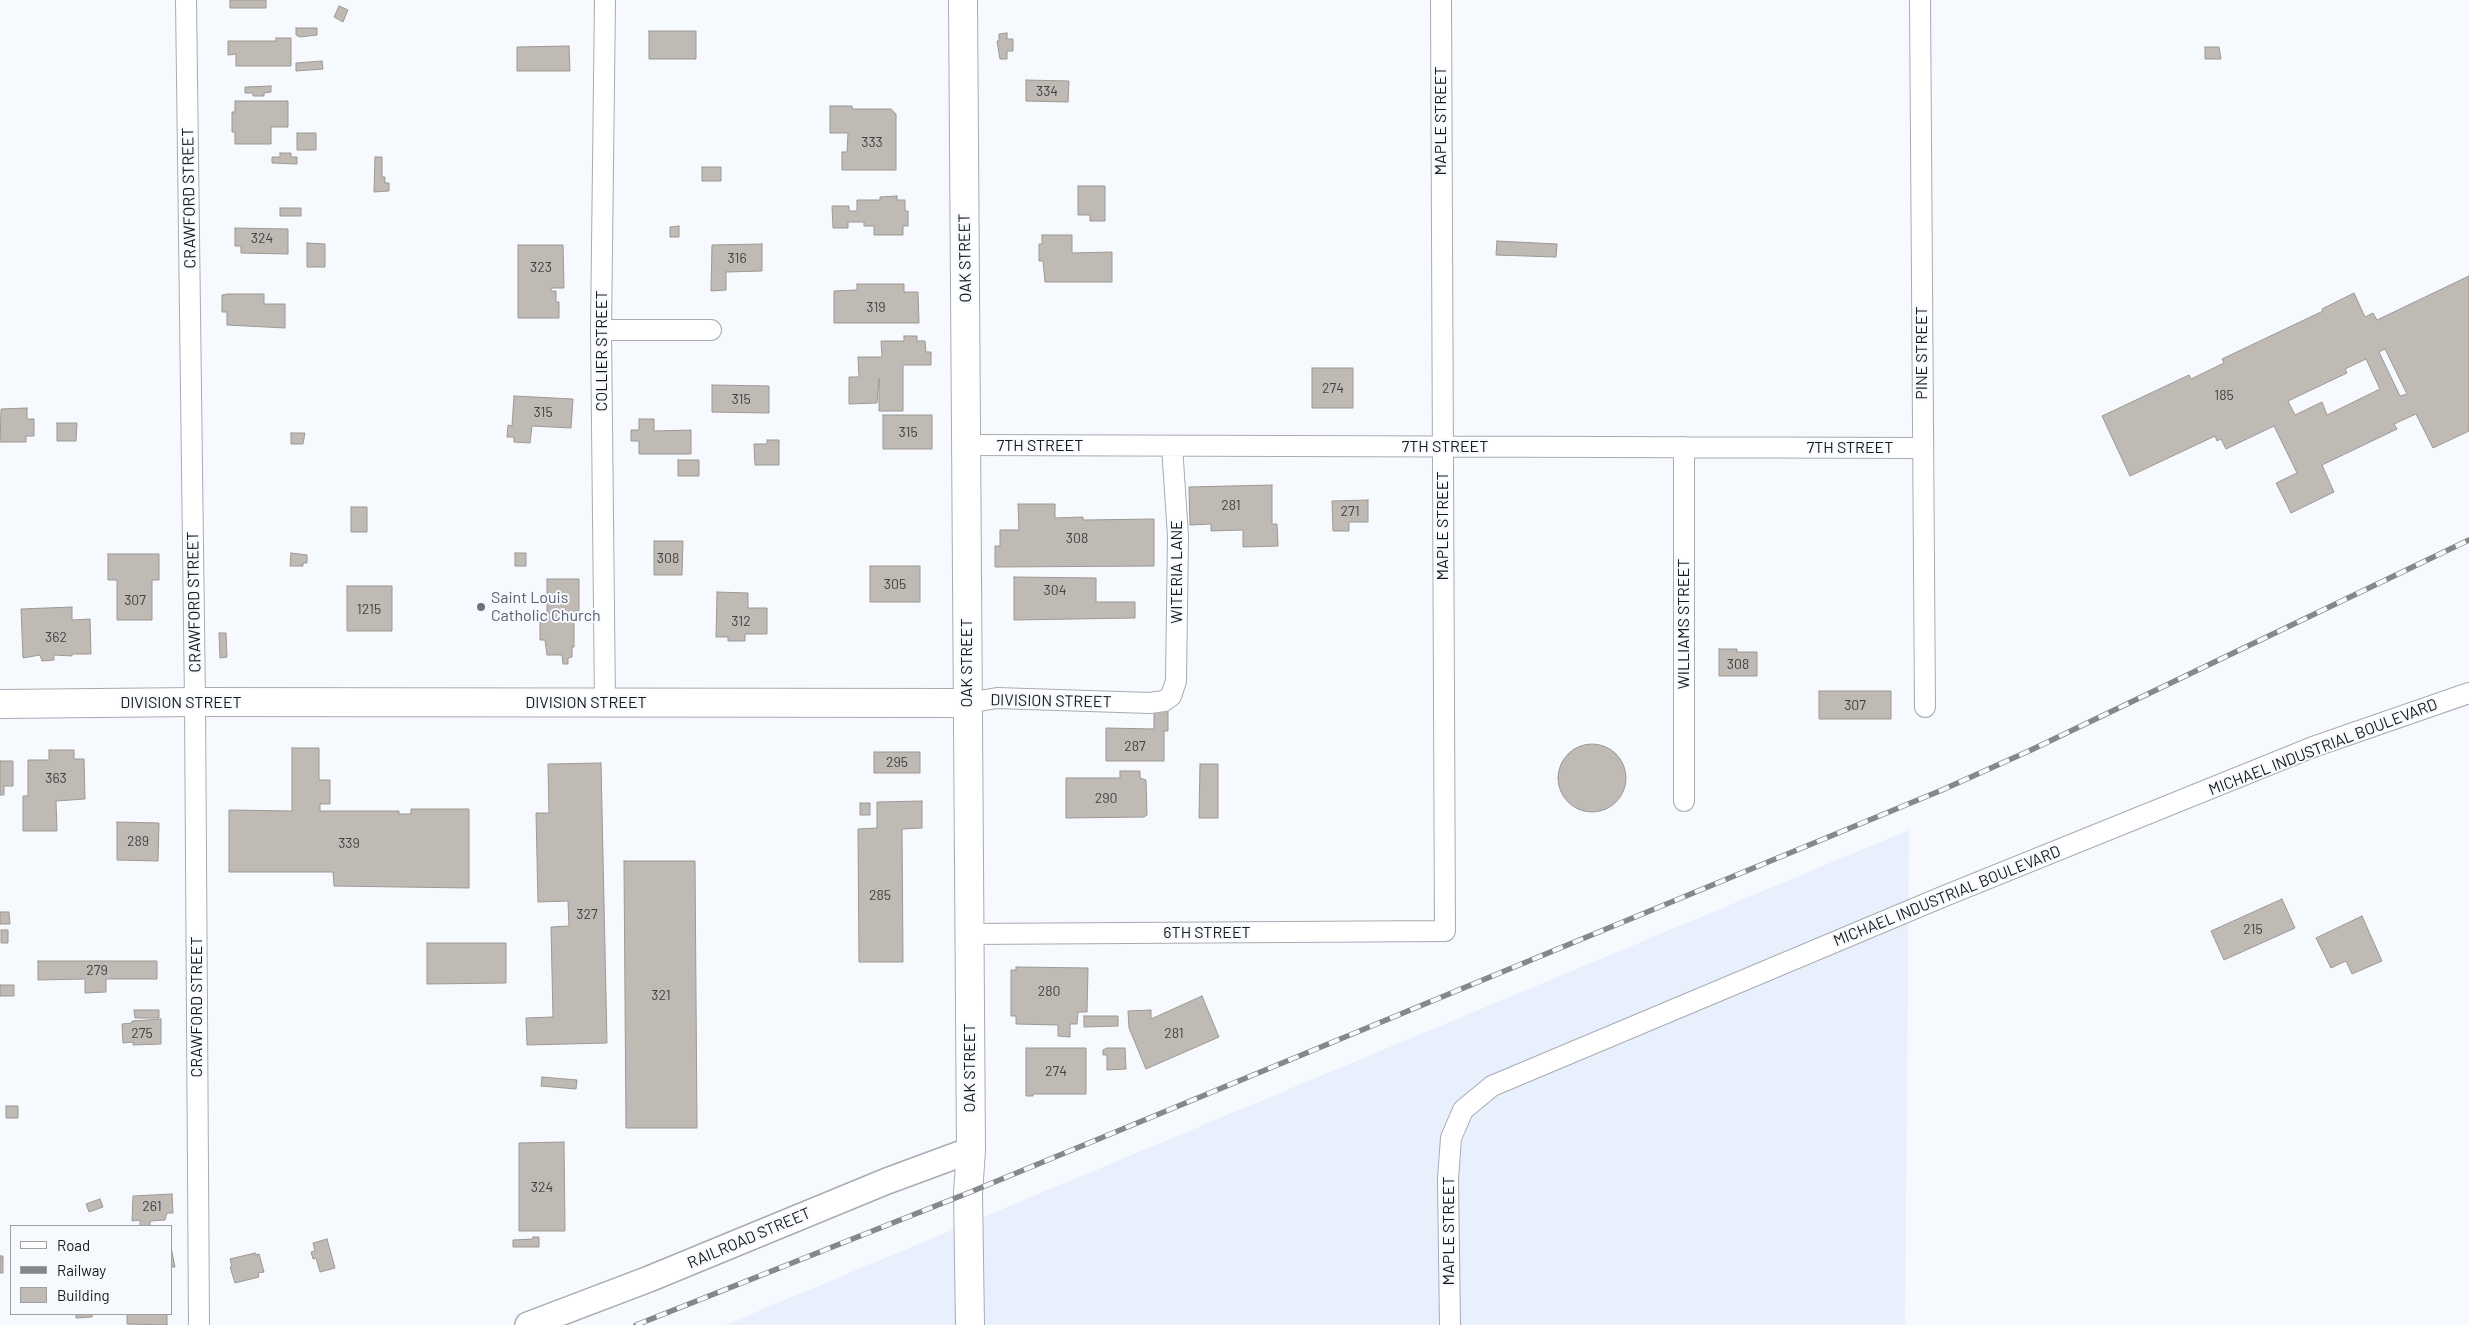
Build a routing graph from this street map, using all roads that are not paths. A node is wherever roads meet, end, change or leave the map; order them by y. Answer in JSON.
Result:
{"nodes":[{"id":1,"x":186,"y":0,"type":"edge"},
{"id":2,"x":605,"y":0,"type":"edge"},
{"id":3,"x":963,"y":0,"type":"edge"},
{"id":4,"x":1441,"y":0,"type":"edge"},
{"id":5,"x":1920,"y":0,"type":"edge"},
{"id":6,"x":601,"y":330,"type":"junction"},
{"id":7,"x":711,"y":330,"type":"dead end"},
{"id":8,"x":967,"y":445,"type":"junction"},
{"id":9,"x":1172,"y":446,"type":"junction"},
{"id":10,"x":1442,"y":447,"type":"junction"},
{"id":11,"x":1684,"y":447,"type":"junction"},
{"id":12,"x":1923,"y":448,"type":"junction"},
{"id":13,"x":2469,"y":693,"type":"edge"},
{"id":14,"x":1171,"y":696,"type":"joint"},
{"id":15,"x":195,"y":702,"type":"junction"},
{"id":16,"x":604,"y":703,"type":"junction"},
{"id":17,"x":967,"y":703,"type":"junction"},
{"id":18,"x":0,"y":704,"type":"edge"},
{"id":19,"x":1925,"y":707,"type":"dead end"},
{"id":20,"x":1684,"y":801,"type":"dead end"},
{"id":21,"x":1446,"y":931,"type":"joint"},
{"id":22,"x":969,"y":934,"type":"junction"},
{"id":23,"x":1451,"y":1138,"type":"joint"},
{"id":24,"x":971,"y":1150,"type":"junction"},
{"id":25,"x":199,"y":1325,"type":"edge"},
{"id":26,"x":528,"y":1325,"type":"edge"},
{"id":27,"x":970,"y":1325,"type":"edge"},
{"id":28,"x":1450,"y":1325,"type":"edge"}],
"edges":[{"from":1,"to":15,"type":"street","name":"CRAWFORD STREET"},
{"from":2,"to":6,"type":"street","name":"COLLIER STREET"},
{"from":3,"to":8,"type":"main road","name":"OAK STREET"},
{"from":4,"to":10,"type":"street","name":"MAPLE STREET"},
{"from":5,"to":12,"type":"street","name":"PINE STREET"},
{"from":6,"to":7,"type":"street"},
{"from":6,"to":16,"type":"street","name":"COLLIER STREET"},
{"from":8,"to":9,"type":"street","name":"7TH STREET"},
{"from":8,"to":17,"type":"main road","name":"OAK STREET"},
{"from":9,"to":10,"type":"street","name":"7TH STREET"},
{"from":9,"to":14,"type":"street","name":"WITERIA LANE"},
{"from":10,"to":11,"type":"street","name":"7TH STREET"},
{"from":10,"to":21,"type":"street","name":"MAPLE STREET"},
{"from":11,"to":12,"type":"street","name":"7TH STREET"},
{"from":11,"to":20,"type":"street","name":"WILLIAMS STREET"},
{"from":12,"to":19,"type":"street","name":"PINE STREET"},
{"from":13,"to":23,"type":"street","name":"MICHAEL INDUSTRIAL BOULEVARD"},
{"from":14,"to":17,"type":"street","name":"DIVISION STREET"},
{"from":15,"to":16,"type":"main road","name":"DIVISION STREET"},
{"from":15,"to":18,"type":"main road","name":"DIVISION STREET"},
{"from":15,"to":25,"type":"street","name":"CRAWFORD STREET"},
{"from":16,"to":17,"type":"main road","name":"DIVISION STREET"},
{"from":17,"to":22,"type":"main road","name":"OAK STREET"},
{"from":21,"to":22,"type":"street","name":"6TH STREET"},
{"from":22,"to":24,"type":"main road","name":"OAK STREET"},
{"from":23,"to":28,"type":"street","name":"MAPLE STREET"},
{"from":24,"to":26,"type":"street","name":"RAILROAD STREET"},
{"from":24,"to":27,"type":"main road","name":"OAK STREET"}]}
